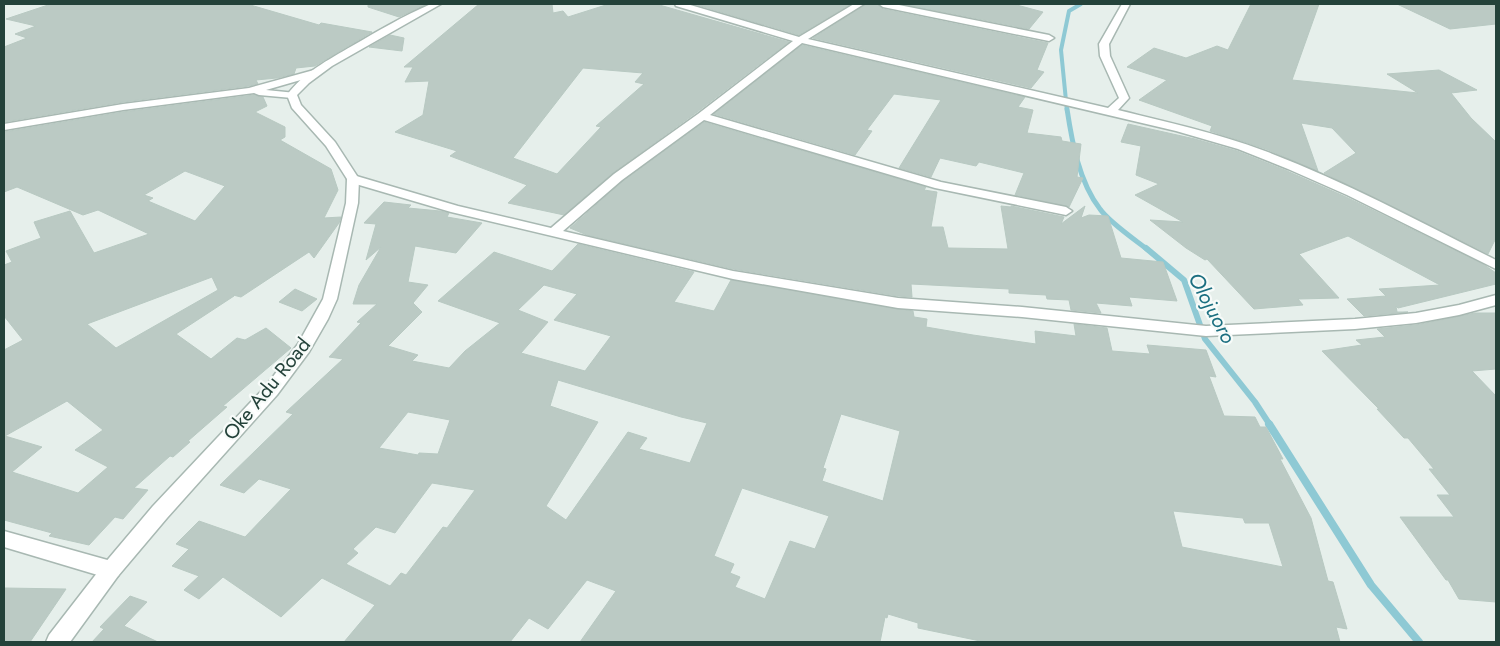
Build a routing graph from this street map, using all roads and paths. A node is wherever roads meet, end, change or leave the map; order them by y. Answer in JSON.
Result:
{"nodes":[{"id":1,"x":437,"y":4,"type":"edge"},
{"id":2,"x":680,"y":4,"type":"edge"},
{"id":3,"x":860,"y":4,"type":"edge"},
{"id":4,"x":883,"y":4,"type":"edge"},
{"id":5,"x":1126,"y":4,"type":"edge"},
{"id":6,"x":1049,"y":38,"type":"dead end"},
{"id":7,"x":800,"y":40,"type":"junction"},
{"id":8,"x":314,"y":73,"type":"junction"},
{"id":9,"x":250,"y":91,"type":"junction"},
{"id":10,"x":292,"y":95,"type":"junction"},
{"id":11,"x":1109,"y":113,"type":"junction"},
{"id":12,"x":702,"y":116,"type":"junction"},
{"id":13,"x":4,"y":127,"type":"edge"},
{"id":14,"x":353,"y":179,"type":"junction"},
{"id":15,"x":1066,"y":211,"type":"dead end"},
{"id":16,"x":554,"y":232,"type":"junction"},
{"id":17,"x":1496,"y":265,"type":"edge"},
{"id":18,"x":1496,"y":300,"type":"edge"},
{"id":19,"x":4,"y":539,"type":"edge"},
{"id":20,"x":111,"y":570,"type":"junction"},
{"id":21,"x":57,"y":642,"type":"edge"}],
"edges":[{"from":1,"to":8,"type":"street"},
{"from":2,"to":7,"type":"street"},
{"from":3,"to":7,"type":"street"},
{"from":4,"to":6,"type":"street"},
{"from":5,"to":11,"type":"street"},
{"from":7,"to":11,"type":"street"},
{"from":7,"to":12,"type":"street"},
{"from":8,"to":9,"type":"street"},
{"from":8,"to":10,"type":"street"},
{"from":9,"to":10,"type":"street"},
{"from":9,"to":13,"type":"street"},
{"from":10,"to":14,"type":"street"},
{"from":11,"to":17,"type":"street"},
{"from":12,"to":15,"type":"street"},
{"from":12,"to":16,"type":"street"},
{"from":14,"to":16,"type":"street"},
{"from":14,"to":20,"type":"street","name":"Oke Adu Road"},
{"from":16,"to":18,"type":"street"},
{"from":19,"to":20,"type":"street"},
{"from":20,"to":21,"type":"street","name":"Oke Adu Road"}]}
